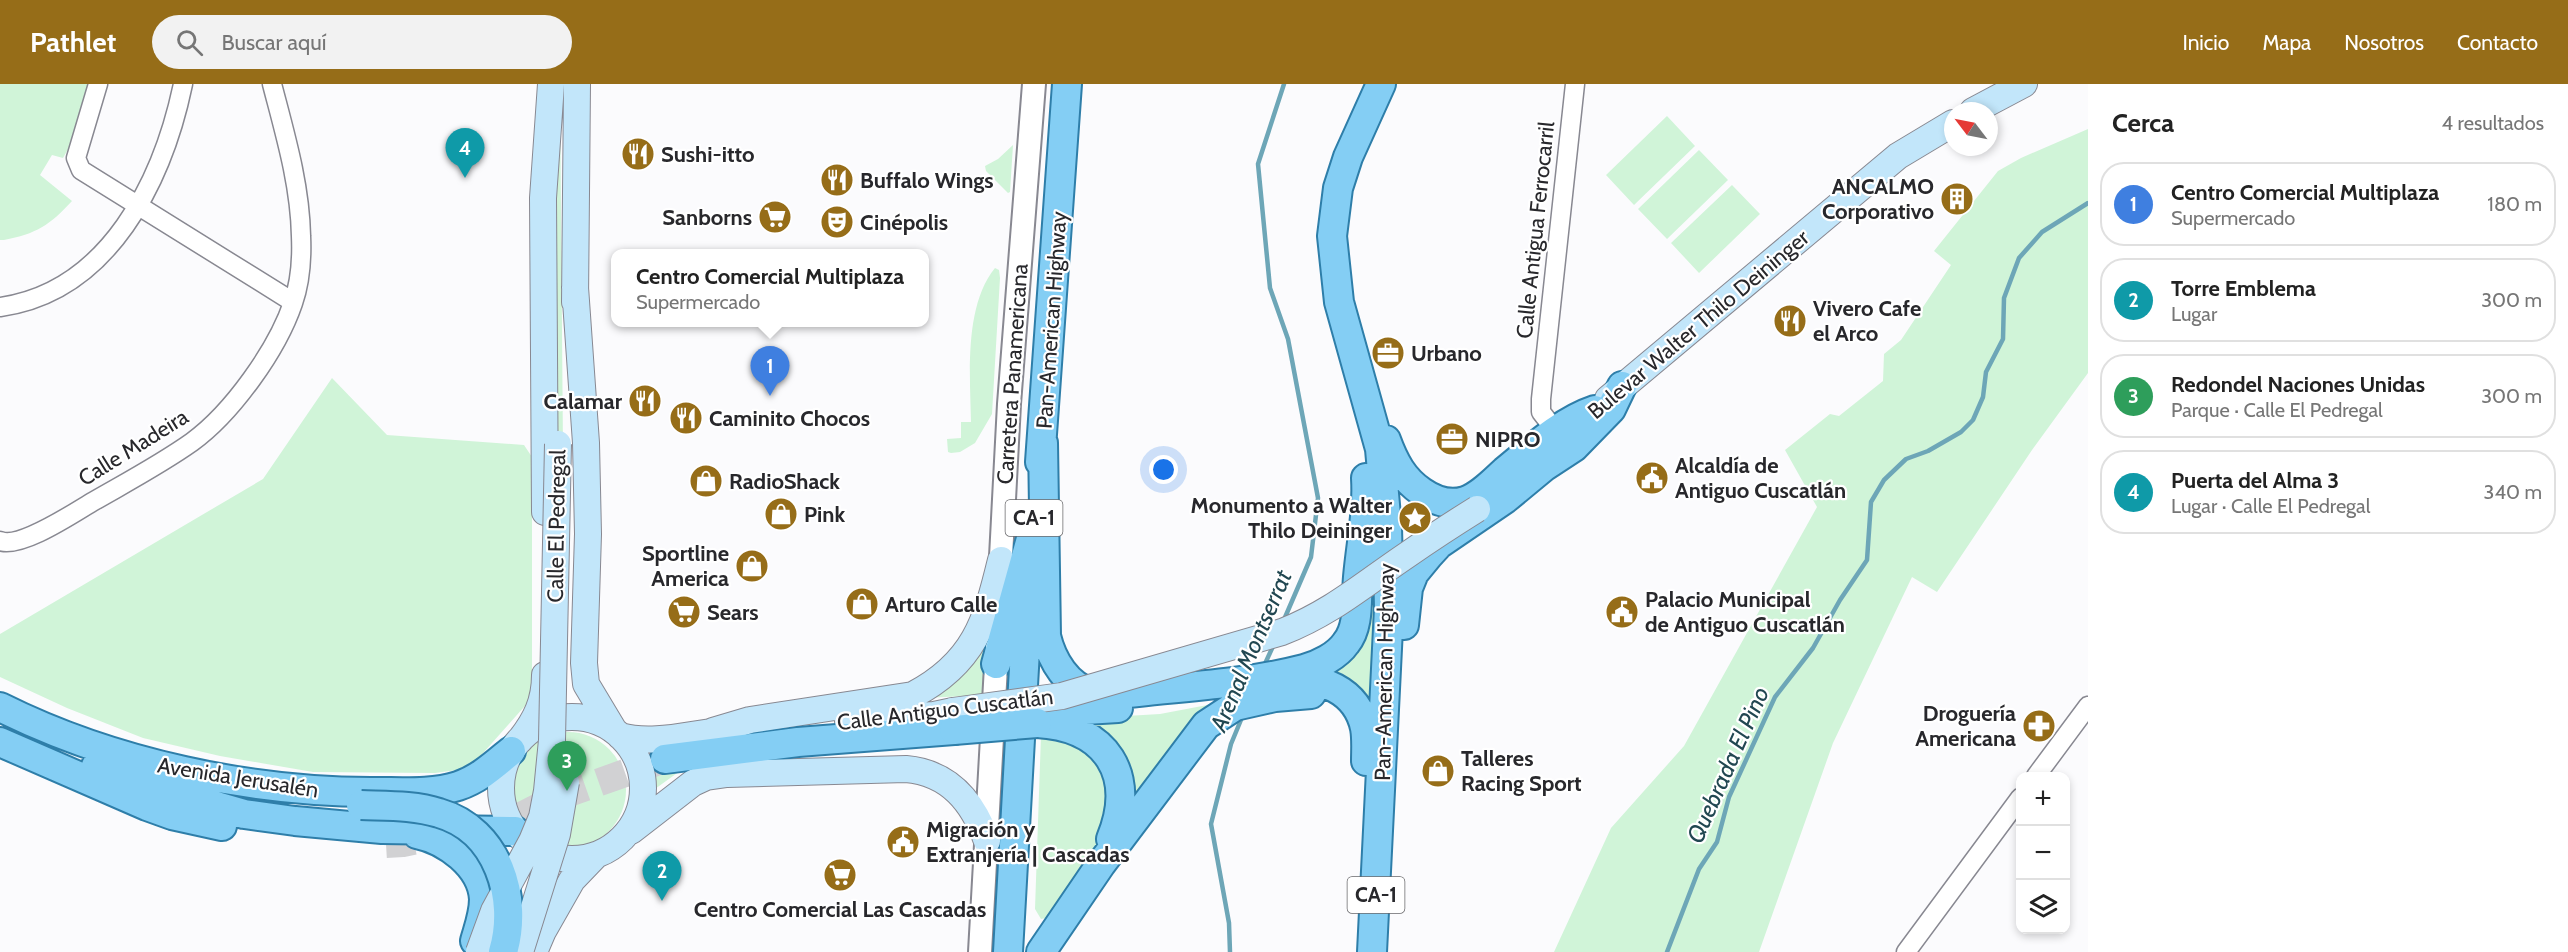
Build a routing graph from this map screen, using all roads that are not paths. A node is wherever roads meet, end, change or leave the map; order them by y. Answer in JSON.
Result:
{"nodes":[{"id":1,"x":98,"y":84,"type":"edge"},
{"id":2,"x":183,"y":84,"type":"edge"},
{"id":3,"x":272,"y":84,"type":"edge"},
{"id":4,"x":551,"y":84,"type":"edge"},
{"id":5,"x":577,"y":84,"type":"edge"},
{"id":6,"x":1034,"y":84,"type":"edge"},
{"id":7,"x":1381,"y":84,"type":"edge"},
{"id":8,"x":1575,"y":84,"type":"edge"},
{"id":9,"x":2024,"y":84,"type":"edge"},
{"id":10,"x":1064,"y":90,"type":"edge"},
{"id":11,"x":1990,"y":102,"type":"edge"},
{"id":12,"x":1944,"y":128,"type":"edge"},
{"id":13,"x":138,"y":206,"type":"junction"},
{"id":14,"x":575,"y":287,"type":"junction"},
{"id":15,"x":293,"y":302,"type":"junction"},
{"id":16,"x":1339,"y":302,"type":"junction"},
{"id":17,"x":0,"y":306,"type":"edge"},
{"id":18,"x":1350,"y":340,"type":"junction"},
{"id":19,"x":1544,"y":380,"type":"junction"},
{"id":20,"x":1622,"y":386,"type":"junction"},
{"id":21,"x":1572,"y":425,"type":"junction"},
{"id":22,"x":1043,"y":442,"type":"junction"},
{"id":23,"x":566,"y":444,"type":"junction"},
{"id":24,"x":1545,"y":466,"type":"junction"},
{"id":25,"x":1477,"y":509,"type":"joint"},
{"id":26,"x":1032,"y":535,"type":"junction"},
{"id":27,"x":2,"y":542,"type":"edge"},
{"id":28,"x":1001,"y":560,"type":"junction"},
{"id":29,"x":996,"y":664,"type":"junction"},
{"id":30,"x":1272,"y":685,"type":"junction"},
{"id":31,"x":1231,"y":699,"type":"junction"},
{"id":32,"x":2088,"y":706,"type":"edge"},
{"id":33,"x":0,"y":707,"type":"edge"},
{"id":34,"x":1036,"y":718,"type":"junction"},
{"id":35,"x":949,"y":719,"type":"junction"},
{"id":36,"x":0,"y":726,"type":"edge"},
{"id":37,"x":713,"y":731,"type":"junction"},
{"id":38,"x":617,"y":732,"type":"junction"},
{"id":39,"x":0,"y":742,"type":"edge"},
{"id":40,"x":515,"y":746,"type":"junction"},
{"id":41,"x":665,"y":759,"type":"tunnel mouth"},
{"id":42,"x":136,"y":760,"type":"junction"},
{"id":43,"x":2040,"y":772,"type":"edge"},
{"id":44,"x":2016,"y":803,"type":"edge"},
{"id":45,"x":384,"y":836,"type":"junction"},
{"id":46,"x":521,"y":838,"type":"junction"},
{"id":47,"x":1379,"y":839,"type":"junction"},
{"id":48,"x":619,"y":841,"type":"junction"},
{"id":49,"x":987,"y":841,"type":"junction"},
{"id":50,"x":596,"y":855,"type":"junction"},
{"id":51,"x":1101,"y":864,"type":"junction"},
{"id":52,"x":474,"y":951,"type":"edge"},
{"id":53,"x":503,"y":952,"type":"edge"},
{"id":54,"x":520,"y":952,"type":"edge"},
{"id":55,"x":534,"y":952,"type":"edge"},
{"id":56,"x":980,"y":952,"type":"edge"},
{"id":57,"x":1008,"y":952,"type":"edge"},
{"id":58,"x":1041,"y":952,"type":"edge"},
{"id":59,"x":1371,"y":952,"type":"edge"},
{"id":60,"x":1906,"y":952,"type":"edge"}],
"edges":[{"from":1,"to":13,"type":"street"},
{"from":2,"to":13,"type":"street"},
{"from":3,"to":15,"type":"street","name":"Calle Madeira"},
{"from":4,"to":23,"type":"main road","name":"Calle El Pedregal"},
{"from":4,"to":40,"type":"main road"},
{"from":5,"to":14,"type":"main road","name":"Calle El Pedregal"},
{"from":6,"to":28,"type":"street","name":"Carretera Panamericana"},
{"from":7,"to":16,"type":"main road","name":"Pan-American Highway","number":"CA-1"},
{"from":8,"to":19,"type":"street","name":"Calle Antigua Ferrocarril"},
{"from":9,"to":11,"type":"main road"},
{"from":10,"to":22,"type":"main road","name":"Pan-American Highway","number":"CA-1"},
{"from":12,"to":20,"type":"main road","name":"Bulevar Walter Thilo Deininger"},
{"from":13,"to":15,"type":"street"},
{"from":13,"to":17,"type":"street"},
{"from":14,"to":23,"type":"main road","name":"Calle El Pedregal"},
{"from":14,"to":38,"type":"main road"},
{"from":15,"to":27,"type":"street","name":"Calle Madeira"},
{"from":16,"to":18,"type":"main road","name":"Pan-American Highway","number":"CA-1"},
{"from":16,"to":30,"type":"main road"},
{"from":18,"to":21,"type":"main road"},
{"from":18,"to":47,"type":"main road","name":"Pan-American Highway","number":"CA-1"},
{"from":19,"to":21,"type":"street","name":"Calle Antigua Ferrocarril"},
{"from":19,"to":21,"type":"street","name":"Calle Antigua Ferrocarril"},
{"from":20,"to":21,"type":"main road","name":"Bulevar Walter Thilo Deininger"},
{"from":20,"to":24,"type":"main road"},
{"from":21,"to":24,"type":"main road"},
{"from":21,"to":25,"type":"main road","name":"Bulevar Walter Thilo Deininger"},
{"from":22,"to":26,"type":"main road","name":"Pan-American Highway","number":"CA-1"},
{"from":22,"to":30,"type":"main road"},
{"from":23,"to":52,"type":"main road","name":"Calle El Pedregal","bridge":true},
{"from":23,"to":54,"type":"main road","name":"Calle El Pedregal","bridge":true},
{"from":24,"to":47,"type":"main road"},
{"from":25,"to":35,"type":"main road","name":"Calle Antiguo Cuscatlán","bridge":true},
{"from":26,"to":29,"type":"main road"},
{"from":26,"to":57,"type":"main road","name":"Pan-American Highway","number":"CA-1"},
{"from":28,"to":29,"type":"street","name":"Carretera Panamericana"},
{"from":28,"to":37,"type":"main road"},
{"from":29,"to":49,"type":"street","name":"Carretera Panamericana"},
{"from":30,"to":31,"type":"main road"},
{"from":30,"to":59,"type":"main road"},
{"from":31,"to":34,"type":"main road"},
{"from":31,"to":51,"type":"main road"},
{"from":32,"to":43,"type":"street"},
{"from":33,"to":42,"type":"main road","name":"Avenida Jerusalén"},
{"from":34,"to":35,"type":"main road","bridge":true},
{"from":34,"to":51,"type":"main road"},
{"from":35,"to":37,"type":"main road","name":"Calle Antiguo Cuscatlán"},
{"from":35,"to":41,"type":"main road"},
{"from":36,"to":45,"type":"main road","name":"Avenida Jerusalén"},
{"from":37,"to":38,"type":"main road","name":"Calle Antiguo Cuscatlán"},
{"from":38,"to":40,"type":"main road"},
{"from":38,"to":48,"type":"main road"},
{"from":39,"to":45,"type":"main road"},
{"from":40,"to":42,"type":"main road","name":"Avenida Jerusalén"},
{"from":40,"to":46,"type":"main road"},
{"from":42,"to":53,"type":"main road","bridge":true},
{"from":44,"to":60,"type":"street"},
{"from":45,"to":46,"type":"main road","name":"Avenida Jerusalén"},
{"from":45,"to":52,"type":"main road"},
{"from":46,"to":50,"type":"main road"},
{"from":46,"to":52,"type":"main road"},
{"from":47,"to":59,"type":"main road","name":"Pan-American Highway","number":"CA-1"},
{"from":48,"to":49,"type":"main road"},
{"from":48,"to":50,"type":"main road"},
{"from":49,"to":56,"type":"street","name":"Carretera Panamericana"},
{"from":50,"to":55,"type":"main road"},
{"from":51,"to":58,"type":"main road"}]}
